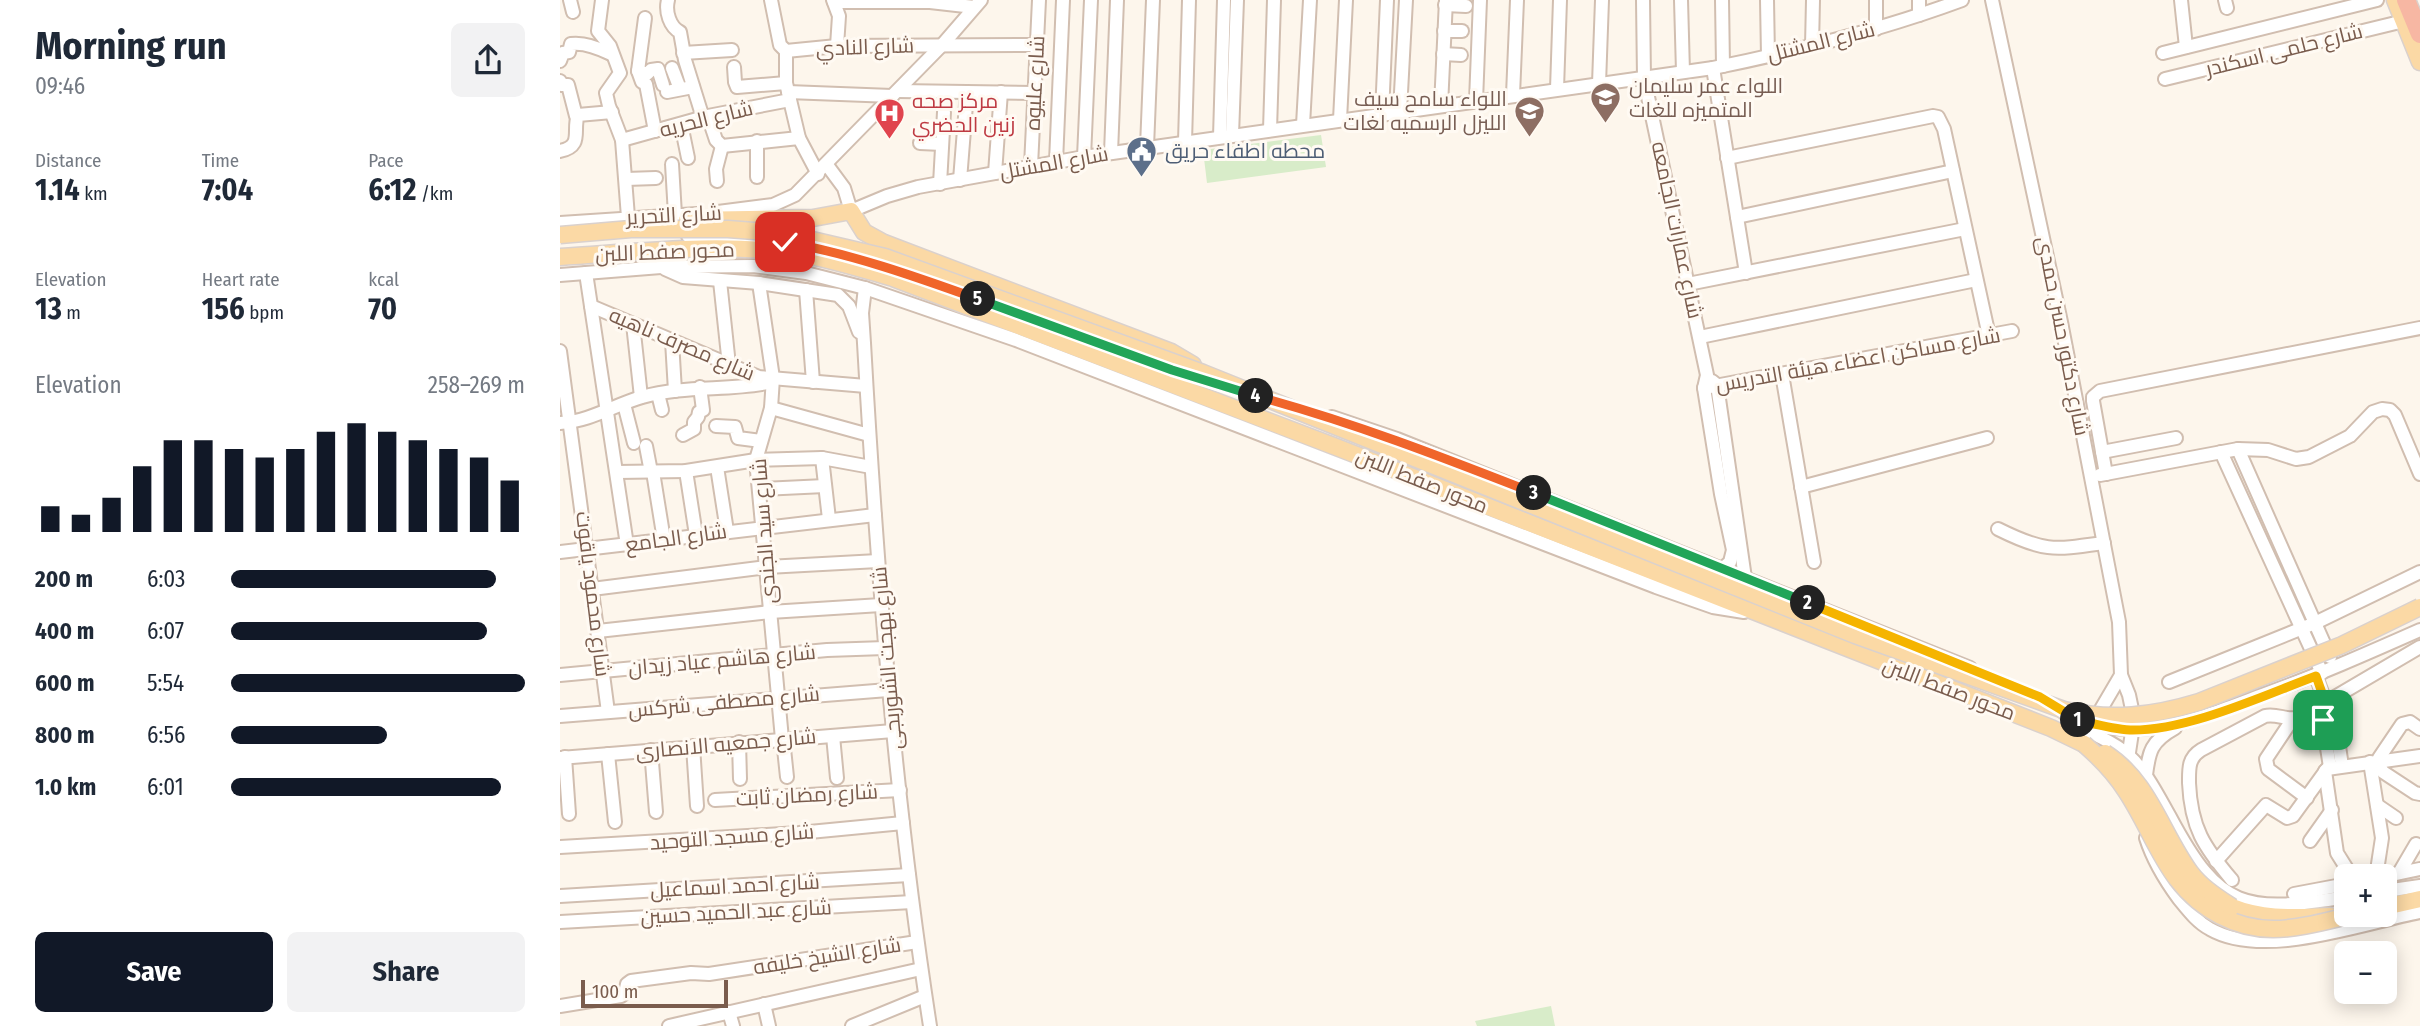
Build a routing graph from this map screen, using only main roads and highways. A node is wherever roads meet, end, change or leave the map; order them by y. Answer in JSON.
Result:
{"nodes":[{"id":1,"x":2395,"y":0,"type":"edge"},
{"id":2,"x":2406,"y":0,"type":"edge"},
{"id":3,"x":2418,"y":0,"type":"edge"},
{"id":4,"x":2420,"y":5,"type":"edge"},
{"id":5,"x":2414,"y":28,"type":"edge"},
{"id":6,"x":2420,"y":62,"type":"edge"},
{"id":7,"x":560,"y":229,"type":"edge"},
{"id":8,"x":560,"y":235,"type":"edge"},
{"id":9,"x":560,"y":257,"type":"edge"},
{"id":10,"x":1203,"y":373,"type":"junction"},
{"id":11,"x":2420,"y":607,"type":"edge"},
{"id":12,"x":2084,"y":744,"type":"junction"},
{"id":13,"x":2397,"y":907,"type":"edge"},
{"id":14,"x":2417,"y":908,"type":"edge"},
{"id":15,"x":2397,"y":912,"type":"edge"},
{"id":16,"x":2334,"y":915,"type":"edge"},
{"id":17,"x":2334,"y":918,"type":"edge"}],
"edges":[{"from":1,"to":5,"type":"main road"},
{"from":2,"to":5,"type":"highway"},
{"from":3,"to":4,"type":"highway"},
{"from":5,"to":6,"type":"main road"},
{"from":7,"to":10,"type":"main road","bridge":true},
{"from":8,"to":10,"type":"main road","name":"محور صفط اللبن","bridge":true},
{"from":9,"to":12,"type":"main road","name":"محور صفط اللبن"},
{"from":10,"to":11,"type":"main road","name":"محور صفط اللبن","bridge":true},
{"from":12,"to":16,"type":"main road","bridge":true},
{"from":12,"to":17,"type":"main road","name":"محور صفط اللبن","bridge":true},
{"from":13,"to":14,"type":"main road"},
{"from":14,"to":15,"type":"main road"}]}
